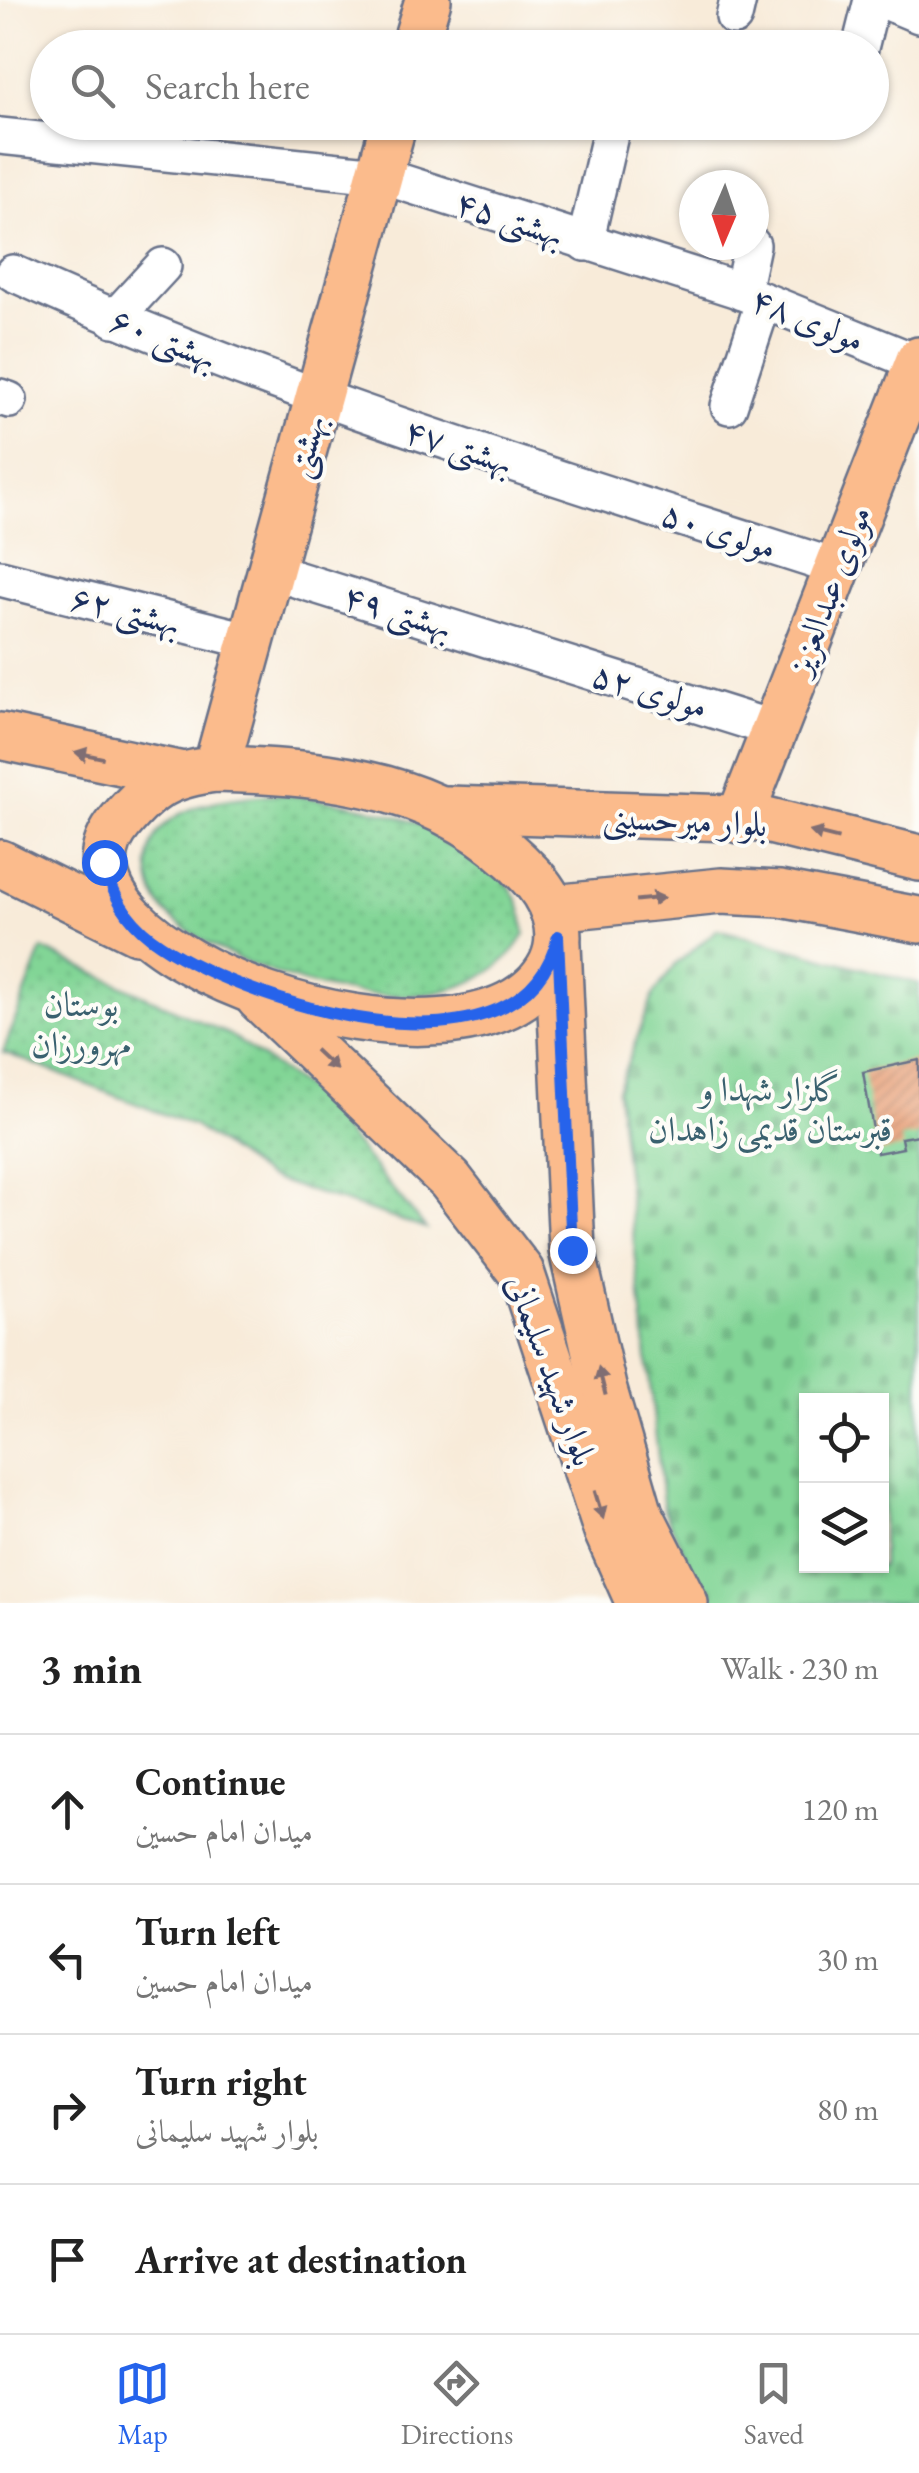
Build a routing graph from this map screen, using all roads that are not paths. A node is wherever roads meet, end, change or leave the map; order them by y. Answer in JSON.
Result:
{"nodes":[{"id":1,"x":428,"y":0,"type":"edge"},
{"id":2,"x":872,"y":0,"type":"edge"},
{"id":3,"x":882,"y":0,"type":"edge"},
{"id":4,"x":919,"y":15,"type":"edge"},
{"id":5,"x":419,"y":30,"type":"edge"},
{"id":6,"x":864,"y":30,"type":"edge"},
{"id":7,"x":0,"y":136,"type":"edge"},
{"id":8,"x":30,"y":139,"type":"edge"},
{"id":9,"x":39,"y":140,"type":"edge"},
{"id":10,"x":389,"y":140,"type":"edge"},
{"id":11,"x":609,"y":140,"type":"edge"},
{"id":12,"x":379,"y":175,"type":"junction"},
{"id":13,"x":585,"y":243,"type":"junction"},
{"id":14,"x":641,"y":259,"type":"joint"},
{"id":15,"x":754,"y":260,"type":"edge"},
{"id":16,"x":163,"y":266,"type":"dead end"},
{"id":17,"x":13,"y":272,"type":"dead end"},
{"id":18,"x":753,"y":298,"type":"junction"},
{"id":19,"x":114,"y":319,"type":"junction"},
{"id":20,"x":919,"y":362,"type":"edge"},
{"id":21,"x":318,"y":400,"type":"junction"},
{"id":22,"x":730,"y":406,"type":"dead end"},
{"id":23,"x":600,"y":492,"type":"joint"},
{"id":24,"x":838,"y":568,"type":"junction"},
{"id":25,"x":270,"y":571,"type":"junction"},
{"id":26,"x":0,"y":578,"type":"edge"},
{"id":27,"x":252,"y":641,"type":"junction"},
{"id":28,"x":525,"y":651,"type":"joint"},
{"id":29,"x":774,"y":729,"type":"junction"},
{"id":30,"x":0,"y":736,"type":"edge"},
{"id":31,"x":197,"y":772,"type":"junction"},
{"id":32,"x":447,"y":809,"type":"junction"},
{"id":33,"x":739,"y":820,"type":"junction"},
{"id":34,"x":919,"y":858,"type":"edge"},
{"id":35,"x":0,"y":862,"type":"edge"},
{"id":36,"x":919,"y":920,"type":"edge"},
{"id":37,"x":555,"y":922,"type":"junction"},
{"id":38,"x":149,"y":937,"type":"junction"},
{"id":39,"x":254,"y":994,"type":"junction"},
{"id":40,"x":639,"y":1603,"type":"edge"},
{"id":41,"x":685,"y":1603,"type":"edge"}],
"edges":[{"from":1,"to":5,"type":"main road"},
{"from":2,"to":6,"type":"street"},
{"from":3,"to":4,"type":"street"},
{"from":7,"to":8,"type":"street","name":"بهشتی ۴۵"},
{"from":9,"to":12,"type":"street","name":"بهشتی ۴۵"},
{"from":10,"to":12,"type":"main road","name":"بهشتی"},
{"from":11,"to":13,"type":"street"},
{"from":12,"to":13,"type":"street","name":"بهشتی ۴۵"},
{"from":12,"to":21,"type":"main road","name":"بهشتی"},
{"from":13,"to":14,"type":"street","name":"بهشتی ۴۵"},
{"from":14,"to":18,"type":"street","name":"مولوی ۴۸"},
{"from":15,"to":18,"type":"street"},
{"from":16,"to":19,"type":"street"},
{"from":17,"to":19,"type":"street","name":"بهشتی ۶۰"},
{"from":18,"to":20,"type":"street","name":"مولوی ۴۸"},
{"from":18,"to":22,"type":"street"},
{"from":19,"to":21,"type":"street","name":"بهشتی ۶۰"},
{"from":20,"to":24,"type":"main road","name":"مولوی عبدالعزیز"},
{"from":21,"to":23,"type":"street","name":"بهشتی ۴۷"},
{"from":21,"to":25,"type":"main road","name":"بهشتی"},
{"from":23,"to":24,"type":"street","name":"مولوی ۵۰"},
{"from":24,"to":29,"type":"main road","name":"مولوی عبدالعزیز"},
{"from":25,"to":27,"type":"main road","name":"بهشتی"},
{"from":25,"to":28,"type":"street","name":"بهشتی ۴۹"},
{"from":26,"to":27,"type":"street","name":"بهشتی ۶۲"},
{"from":27,"to":31,"type":"main road","name":"بهشتی"},
{"from":28,"to":29,"type":"street","name":"مولوی ۵۲"},
{"from":29,"to":33,"type":"main road","name":"مولوی عبدالعزیز"},
{"from":31,"to":30,"type":"main road","one_way":true},
{"from":31,"to":32,"type":"main road"},
{"from":31,"to":38,"type":"main road"},
{"from":32,"to":33,"type":"main road","name":"بلوار میرحسینی"},
{"from":32,"to":37,"type":"main road"},
{"from":34,"to":33,"type":"main road","name":"بلوار میرحسینی","one_way":true},
{"from":35,"to":38,"type":"main road"},
{"from":37,"to":36,"type":"main road","name":"بلوار میرحسینی","one_way":true},
{"from":37,"to":39,"type":"main road"},
{"from":41,"to":37,"type":"main road","name":"بلوار شهید سلیمانی","one_way":true},
{"from":38,"to":39,"type":"main road"},
{"from":39,"to":40,"type":"main road","name":"بلوار شهید سلیمانی","one_way":true}]}
